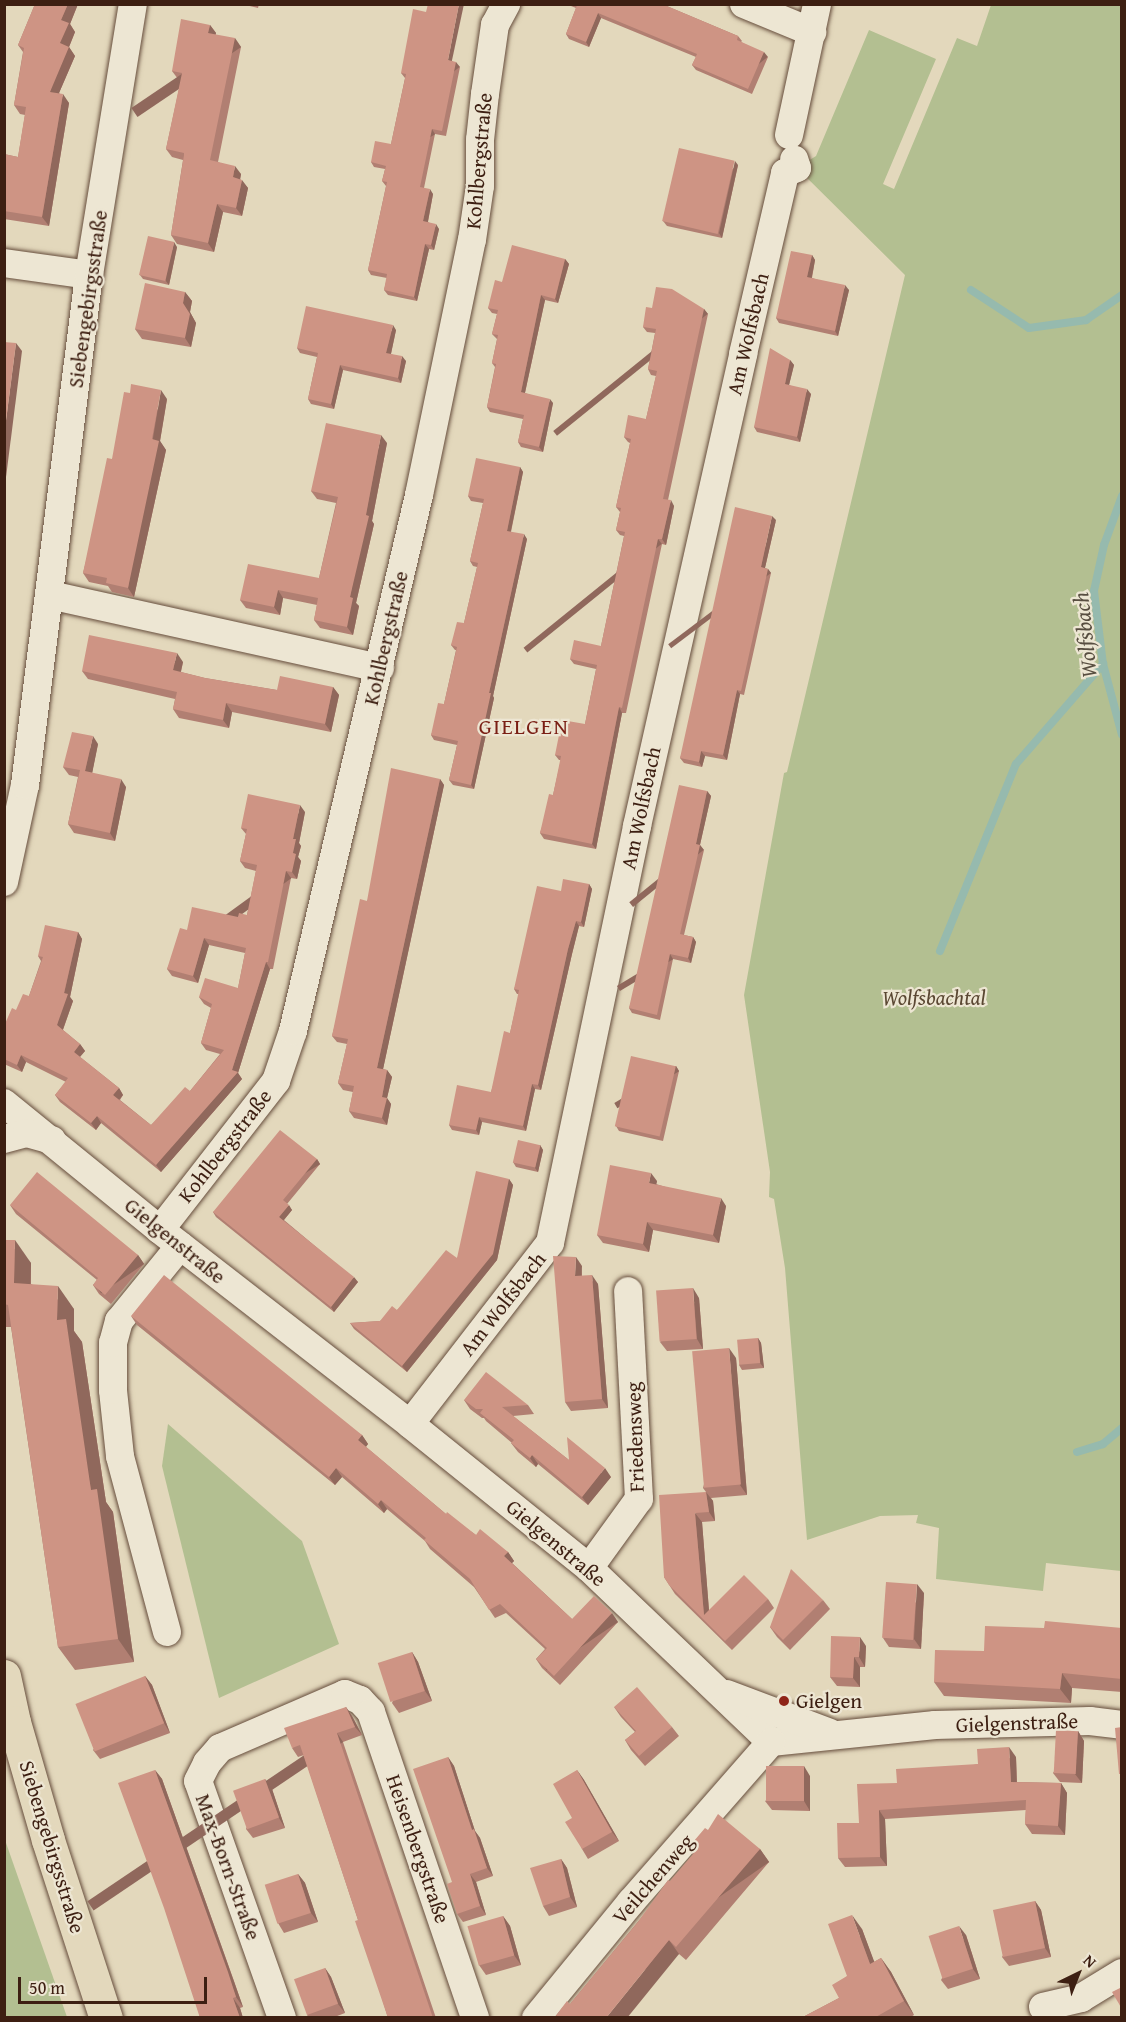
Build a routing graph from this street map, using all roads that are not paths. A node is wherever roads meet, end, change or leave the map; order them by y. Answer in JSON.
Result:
{"nodes":[{"id":1,"x":133,"y":4,"type":"edge"},
{"id":2,"x":506,"y":4,"type":"edge"},
{"id":3,"x":744,"y":4,"type":"edge"},
{"id":4,"x":815,"y":18,"type":"edge"},
{"id":5,"x":4,"y":263,"type":"edge"},
{"id":6,"x":89,"y":275,"type":"junction"},
{"id":7,"x":50,"y":595,"type":"junction"},
{"id":8,"x":380,"y":668,"type":"junction"},
{"id":9,"x":4,"y":882,"type":"edge"},
{"id":10,"x":4,"y":1103,"type":"edge"},
{"id":11,"x":4,"y":1139,"type":"edge"},
{"id":12,"x":52,"y":1140,"type":"junction"},
{"id":13,"x":170,"y":1238,"type":"junction"},
{"id":14,"x":628,"y":1291,"type":"dead end"},
{"id":15,"x":410,"y":1424,"type":"junction"},
{"id":16,"x":589,"y":1568,"type":"junction"},
{"id":17,"x":166,"y":1632,"type":"dead end"},
{"id":18,"x":4,"y":1676,"type":"edge"},
{"id":19,"x":717,"y":1690,"type":"junction"},
{"id":20,"x":345,"y":1694,"type":"joint"},
{"id":21,"x":1122,"y":1725,"type":"edge"},
{"id":22,"x":834,"y":1735,"type":"junction"},
{"id":23,"x":771,"y":1742,"type":"junction"},
{"id":24,"x":1122,"y":1973,"type":"edge"},
{"id":25,"x":1043,"y":2007,"type":"dead end"},
{"id":26,"x":106,"y":2018,"type":"edge"},
{"id":27,"x":282,"y":2018,"type":"edge"},
{"id":28,"x":475,"y":2018,"type":"edge"},
{"id":29,"x":537,"y":2018,"type":"edge"}],
"edges":[{"from":1,"to":6,"type":"street","name":"Siebengebirgsstraße"},
{"from":2,"to":8,"type":"street","name":"Kohlbergstraße"},
{"from":3,"to":4,"type":"street"},
{"from":4,"to":15,"type":"street","name":"Am Wolfsbach"},
{"from":5,"to":6,"type":"street"},
{"from":6,"to":7,"type":"street","name":"Siebengebirgsstraße"},
{"from":7,"to":8,"type":"street"},
{"from":7,"to":9,"type":"street","name":"Siebengebirgsstraße"},
{"from":8,"to":13,"type":"street","name":"Kohlbergstraße"},
{"from":10,"to":12,"type":"street","name":"Gielgenstraße"},
{"from":11,"to":12,"type":"street","name":"Gielgenstraße"},
{"from":12,"to":13,"type":"street","name":"Gielgenstraße"},
{"from":13,"to":15,"type":"street","name":"Gielgenstraße"},
{"from":13,"to":17,"type":"street","name":"Kohlbergstraße"},
{"from":14,"to":16,"type":"street","name":"Friedensweg"},
{"from":15,"to":16,"type":"street","name":"Gielgenstraße"},
{"from":16,"to":19,"type":"street","name":"Gielgenstraße"},
{"from":18,"to":26,"type":"main road","name":"Siebengebirgsstraße"},
{"from":19,"to":22,"type":"street"},
{"from":19,"to":23,"type":"street","name":"Gielgenstraße"},
{"from":20,"to":27,"type":"street","name":"Max-Born-Straße"},
{"from":20,"to":28,"type":"street","name":"Heisenbergstraße"},
{"from":21,"to":22,"type":"street","name":"Gielgenstraße"},
{"from":22,"to":23,"type":"street","name":"Gielgenstraße"},
{"from":23,"to":29,"type":"street","name":"Veilchenweg"},
{"from":24,"to":25,"type":"street"}]}
